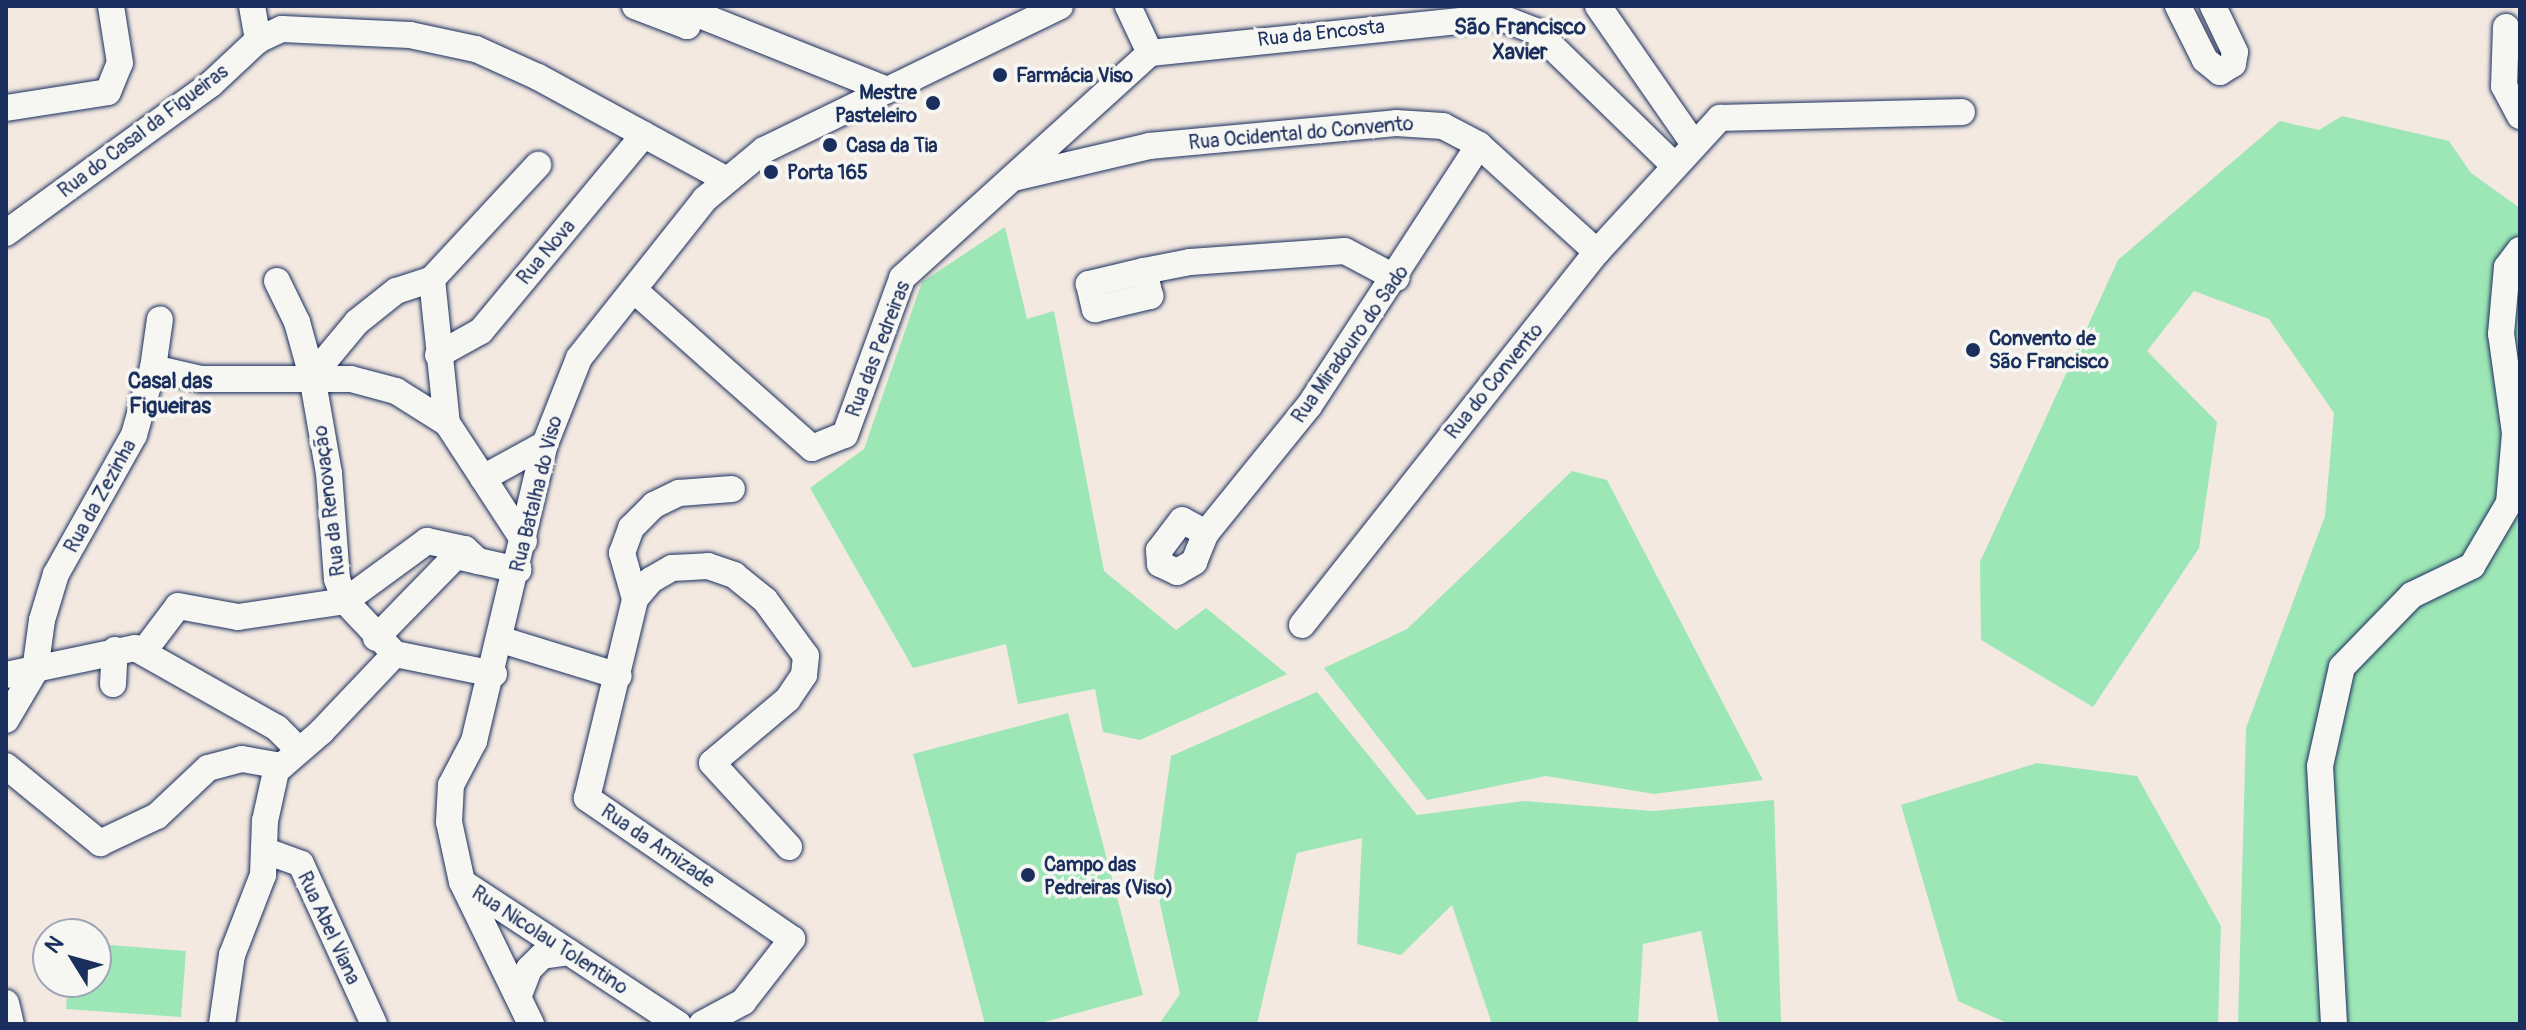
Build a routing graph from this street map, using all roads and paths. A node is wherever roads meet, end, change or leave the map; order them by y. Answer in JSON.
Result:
{"nodes":[{"id":1,"x":111,"y":6,"type":"edge"},
{"id":2,"x":252,"y":6,"type":"edge"},
{"id":3,"x":635,"y":6,"type":"edge"},
{"id":4,"x":1060,"y":6,"type":"edge"},
{"id":5,"x":1128,"y":6,"type":"edge"},
{"id":6,"x":1598,"y":6,"type":"edge"},
{"id":7,"x":2178,"y":6,"type":"edge"},
{"id":8,"x":2213,"y":6,"type":"edge"},
{"id":9,"x":685,"y":9,"type":"edge"},
{"id":10,"x":2506,"y":27,"type":"dead end"},
{"id":11,"x":258,"y":40,"type":"junction"},
{"id":12,"x":1150,"y":53,"type":"junction"},
{"id":13,"x":885,"y":89,"type":"junction"},
{"id":14,"x":6,"y":108,"type":"edge"},
{"id":15,"x":1962,"y":112,"type":"dead end"},
{"id":16,"x":2520,"y":116,"type":"edge"},
{"id":17,"x":644,"y":135,"type":"junction"},
{"id":18,"x":1694,"y":144,"type":"junction"},
{"id":19,"x":1479,"y":145,"type":"junction"},
{"id":20,"x":538,"y":165,"type":"dead end"},
{"id":21,"x":1674,"y":165,"type":"junction"},
{"id":22,"x":1010,"y":178,"type":"junction"},
{"id":23,"x":725,"y":179,"type":"junction"},
{"id":24,"x":6,"y":233,"type":"edge"},
{"id":25,"x":2520,"y":250,"type":"edge"},
{"id":26,"x":1597,"y":252,"type":"junction"},
{"id":27,"x":1144,"y":271,"type":"dead end"},
{"id":28,"x":1396,"y":278,"type":"junction"},
{"id":29,"x":432,"y":279,"type":"junction"},
{"id":30,"x":277,"y":281,"type":"dead end"},
{"id":31,"x":634,"y":290,"type":"junction"},
{"id":32,"x":160,"y":319,"type":"dead end"},
{"id":33,"x":438,"y":355,"type":"junction"},
{"id":34,"x":153,"y":368,"type":"junction"},
{"id":35,"x":312,"y":376,"type":"junction"},
{"id":36,"x":447,"y":423,"type":"junction"},
{"id":37,"x":545,"y":444,"type":"junction"},
{"id":38,"x":483,"y":478,"type":"junction"},
{"id":39,"x":732,"y":489,"type":"dead end"},
{"id":40,"x":1206,"y":533,"type":"dead end"},
{"id":41,"x":524,"y":541,"type":"junction"},
{"id":42,"x":478,"y":561,"type":"junction"},
{"id":43,"x":518,"y":570,"type":"junction"},
{"id":44,"x":635,"y":599,"type":"junction"},
{"id":45,"x":345,"y":601,"type":"junction"},
{"id":46,"x":1302,"y":625,"type":"dead end"},
{"id":47,"x":502,"y":640,"type":"junction"},
{"id":48,"x":385,"y":646,"type":"junction"},
{"id":49,"x":115,"y":650,"type":"junction"},
{"id":50,"x":144,"y":651,"type":"junction"},
{"id":51,"x":35,"y":671,"type":"junction"},
{"id":52,"x":494,"y":674,"type":"junction"},
{"id":53,"x":6,"y":675,"type":"edge"},
{"id":54,"x":619,"y":676,"type":"junction"},
{"id":55,"x":113,"y":684,"type":"dead end"},
{"id":56,"x":6,"y":720,"type":"edge"},
{"id":57,"x":289,"y":758,"type":"junction"},
{"id":58,"x":6,"y":766,"type":"edge"},
{"id":59,"x":789,"y":847,"type":"dead end"},
{"id":60,"x":266,"y":851,"type":"junction"},
{"id":61,"x":462,"y":882,"type":"junction"},
{"id":62,"x":569,"y":952,"type":"junction"},
{"id":63,"x":519,"y":995,"type":"junction"},
{"id":64,"x":228,"y":1020,"type":"edge"},
{"id":65,"x":374,"y":1024,"type":"edge"},
{"id":66,"x":531,"y":1024,"type":"edge"},
{"id":67,"x":678,"y":1024,"type":"edge"},
{"id":68,"x":702,"y":1024,"type":"edge"},
{"id":69,"x":2334,"y":1024,"type":"edge"}],
"edges":[{"from":1,"to":14,"type":"street"},
{"from":2,"to":11,"type":"street"},
{"from":3,"to":9,"type":"street"},
{"from":4,"to":13,"type":"street","name":"Rua Batalha do Viso"},
{"from":5,"to":12,"type":"street"},
{"from":6,"to":18,"type":"street"},
{"from":7,"to":8,"type":"street"},
{"from":9,"to":13,"type":"street"},
{"from":10,"to":16,"type":"street"},
{"from":11,"to":17,"type":"street","name":"Rua do Casal da Figueiras"},
{"from":11,"to":24,"type":"street","name":"Rua do Casal da Figueiras"},
{"from":12,"to":21,"type":"street","name":"Rua da Encosta"},
{"from":12,"to":22,"type":"street"},
{"from":13,"to":23,"type":"street","name":"Rua Batalha do Viso"},
{"from":15,"to":18,"type":"street","name":"Rua do Convento"},
{"from":17,"to":23,"type":"street","name":"Rua do Casal da Figueiras"},
{"from":17,"to":33,"type":"street","name":"Rua Nova"},
{"from":18,"to":21,"type":"street","name":"Rua do Convento"},
{"from":19,"to":22,"type":"street","name":"Rua Ocidental do Convento"},
{"from":19,"to":26,"type":"street","name":"Rua Ocidental do Convento"},
{"from":19,"to":28,"type":"street","name":"Rua Miradouro do Sado"},
{"from":20,"to":29,"type":"street"},
{"from":21,"to":26,"type":"street","name":"Rua do Convento"},
{"from":22,"to":31,"type":"street","name":"Rua das Pedreiras"},
{"from":23,"to":31,"type":"street","name":"Rua Batalha do Viso"},
{"from":25,"to":69,"type":"street"},
{"from":26,"to":46,"type":"street","name":"Rua do Convento"},
{"from":27,"to":28,"type":"street"},
{"from":28,"to":40,"type":"street","name":"Rua Miradouro do Sado"},
{"from":29,"to":33,"type":"street"},
{"from":29,"to":35,"type":"street"},
{"from":30,"to":35,"type":"street","name":"Rua da Renovação"},
{"from":31,"to":37,"type":"street","name":"Rua Batalha do Viso"},
{"from":32,"to":34,"type":"street","name":"Rua da Zezinha"},
{"from":33,"to":36,"type":"street"},
{"from":34,"to":35,"type":"street"},
{"from":34,"to":51,"type":"street","name":"Rua da Zezinha"},
{"from":35,"to":36,"type":"street"},
{"from":35,"to":45,"type":"street","name":"Rua da Renovação"},
{"from":36,"to":38,"type":"street"},
{"from":37,"to":38,"type":"street"},
{"from":37,"to":41,"type":"street","name":"Rua Batalha do Viso"},
{"from":38,"to":41,"type":"street"},
{"from":39,"to":44,"type":"street"},
{"from":41,"to":43,"type":"street","name":"Rua Batalha do Viso"},
{"from":42,"to":43,"type":"street"},
{"from":42,"to":45,"type":"street"},
{"from":42,"to":48,"type":"street"},
{"from":43,"to":47,"type":"street","name":"Rua Batalha do Viso"},
{"from":44,"to":54,"type":"street"},
{"from":44,"to":59,"type":"street"},
{"from":45,"to":48,"type":"street","name":"Rua da Renovação"},
{"from":45,"to":50,"type":"street"},
{"from":47,"to":52,"type":"street","name":"Rua Batalha do Viso"},
{"from":47,"to":54,"type":"street"},
{"from":48,"to":52,"type":"street"},
{"from":48,"to":57,"type":"street"},
{"from":49,"to":50,"type":"street"},
{"from":49,"to":51,"type":"street"},
{"from":49,"to":55,"type":"street"},
{"from":50,"to":57,"type":"street"},
{"from":51,"to":53,"type":"street"},
{"from":51,"to":56,"type":"street"},
{"from":52,"to":61,"type":"street","name":"Rua Batalha do Viso"},
{"from":54,"to":68,"type":"street","name":"Rua da Amizade"},
{"from":57,"to":58,"type":"street"},
{"from":57,"to":60,"type":"street"},
{"from":60,"to":64,"type":"street"},
{"from":60,"to":65,"type":"street","name":"Rua Abel Viana"},
{"from":61,"to":62,"type":"street","name":"Rua Nicolau Tolentino"},
{"from":61,"to":63,"type":"street","name":"Rua Batalha do Viso"},
{"from":62,"to":63,"type":"street"},
{"from":62,"to":67,"type":"street","name":"Rua Nicolau Tolentino"},
{"from":63,"to":66,"type":"street","name":"Rua Batalha do Viso"}]}
